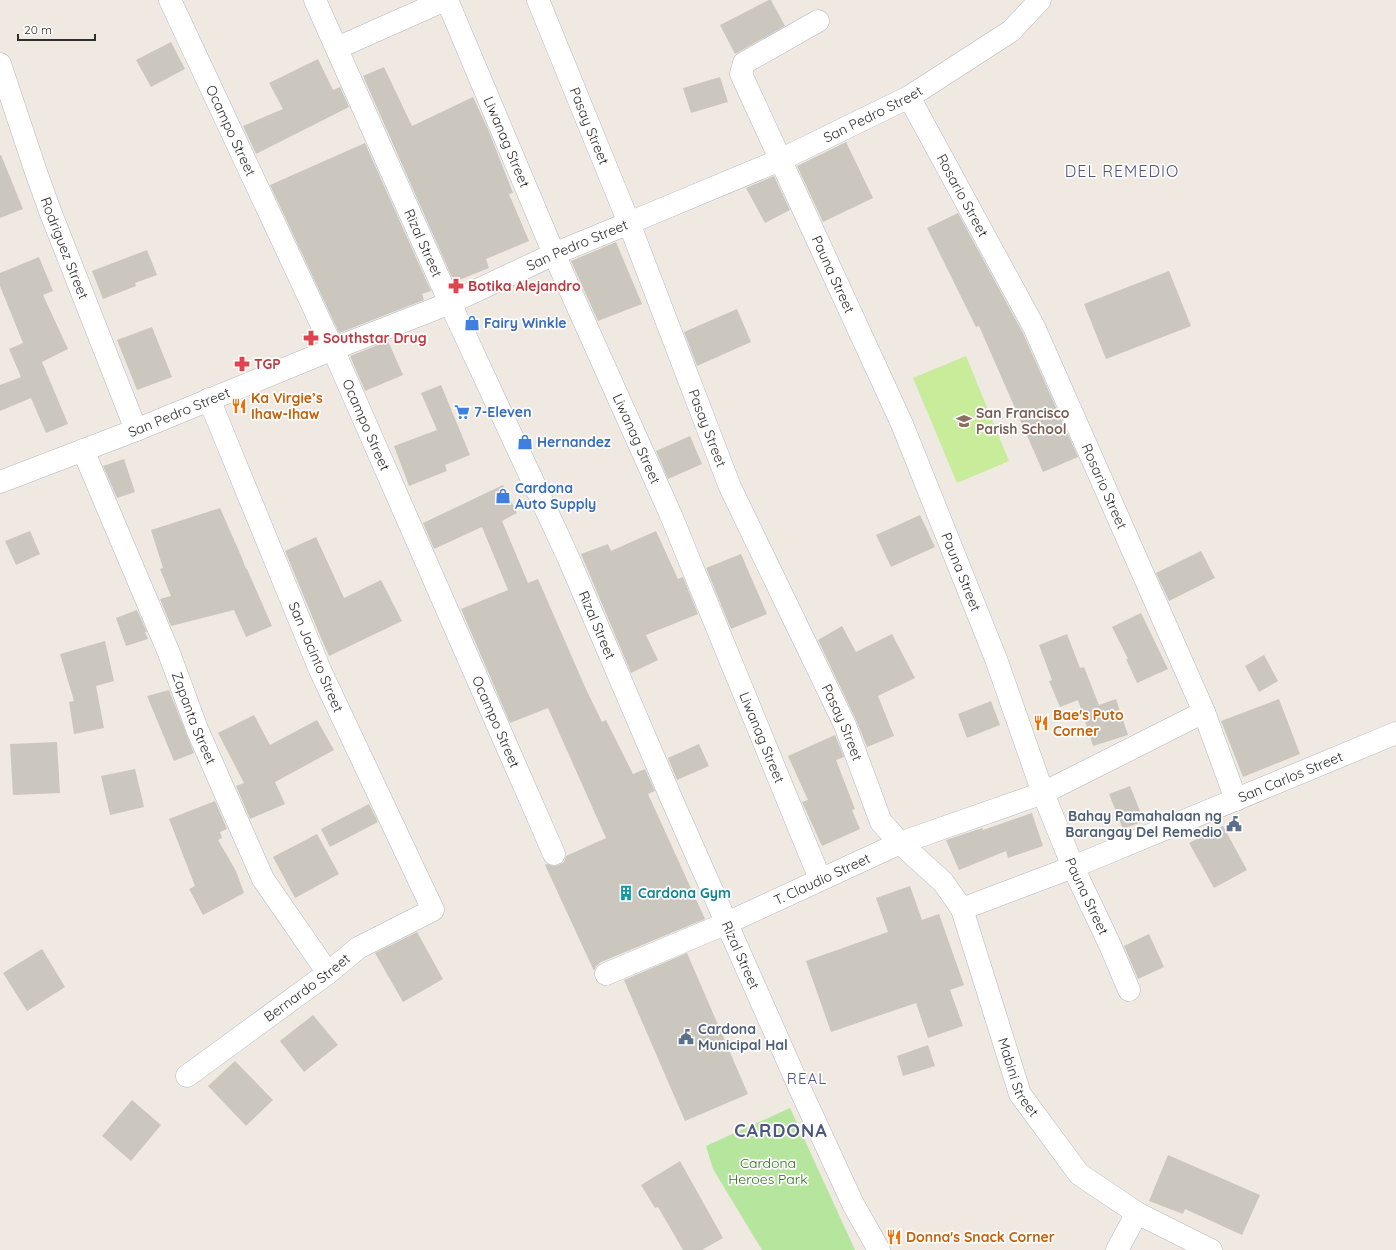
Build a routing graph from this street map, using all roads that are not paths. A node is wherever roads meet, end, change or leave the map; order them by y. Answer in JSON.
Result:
{"nodes":[{"id":1,"x":170,"y":0,"type":"edge"},
{"id":2,"x":315,"y":0,"type":"edge"},
{"id":3,"x":446,"y":0,"type":"edge"},
{"id":4,"x":538,"y":0,"type":"edge"},
{"id":5,"x":1040,"y":0,"type":"edge"},
{"id":6,"x":818,"y":21,"type":"dead end"},
{"id":7,"x":337,"y":48,"type":"junction"},
{"id":8,"x":0,"y":64,"type":"edge"},
{"id":9,"x":909,"y":97,"type":"junction"},
{"id":10,"x":780,"y":160,"type":"junction"},
{"id":11,"x":628,"y":223,"type":"junction"},
{"id":12,"x":554,"y":254,"type":"junction"},
{"id":13,"x":450,"y":303,"type":"junction"},
{"id":14,"x":333,"y":349,"type":"junction"},
{"id":15,"x":209,"y":400,"type":"junction"},
{"id":16,"x":136,"y":430,"type":"junction"},
{"id":17,"x":83,"y":450,"type":"junction"},
{"id":18,"x":0,"y":482,"type":"edge"},
{"id":19,"x":1204,"y":712,"type":"junction"},
{"id":20,"x":1396,"y":733,"type":"edge"},
{"id":21,"x":1043,"y":792,"type":"junction"},
{"id":22,"x":1236,"y":800,"type":"junction"},
{"id":23,"x":900,"y":844,"type":"junction"},
{"id":24,"x":554,"y":854,"type":"dead end"},
{"id":25,"x":1073,"y":867,"type":"junction"},
{"id":26,"x":820,"y":879,"type":"junction"},
{"id":27,"x":962,"y":909,"type":"junction"},
{"id":28,"x":433,"y":910,"type":"joint"},
{"id":29,"x":727,"y":922,"type":"junction"},
{"id":30,"x":328,"y":973,"type":"junction"},
{"id":31,"x":606,"y":974,"type":"dead end"},
{"id":32,"x":1129,"y":990,"type":"dead end"},
{"id":33,"x":187,"y":1076,"type":"dead end"},
{"id":34,"x":1137,"y":1213,"type":"junction"},
{"id":35,"x":879,"y":1250,"type":"edge"},
{"id":36,"x":1117,"y":1250,"type":"edge"},
{"id":37,"x":1211,"y":1250,"type":"edge"}],
"edges":[{"from":1,"to":14,"type":"street","name":"Ocampo Street"},
{"from":2,"to":7,"type":"street","name":"Rizal Street"},
{"from":3,"to":7,"type":"street"},
{"from":3,"to":12,"type":"street","name":"Liwanag Street"},
{"from":4,"to":11,"type":"street","name":"Pasay Street"},
{"from":5,"to":9,"type":"street","name":"San Pedro Street"},
{"from":6,"to":10,"type":"street","name":"Pauna Street"},
{"from":7,"to":13,"type":"street","name":"Rizal Street"},
{"from":8,"to":16,"type":"street","name":"Rodriguez Street"},
{"from":9,"to":10,"type":"street","name":"San Pedro Street"},
{"from":9,"to":19,"type":"street","name":"Rosario Street"},
{"from":10,"to":11,"type":"street","name":"San Pedro Street"},
{"from":10,"to":21,"type":"street","name":"Pauna Street"},
{"from":11,"to":12,"type":"street","name":"San Pedro Street"},
{"from":11,"to":23,"type":"street","name":"Pasay Street"},
{"from":12,"to":13,"type":"street","name":"San Pedro Street"},
{"from":12,"to":26,"type":"street","name":"Liwanag Street"},
{"from":13,"to":14,"type":"street","name":"San Pedro Street"},
{"from":13,"to":29,"type":"street","name":"Rizal Street"},
{"from":14,"to":15,"type":"street","name":"San Pedro Street"},
{"from":14,"to":24,"type":"street","name":"Ocampo Street"},
{"from":15,"to":16,"type":"street","name":"San Pedro Street"},
{"from":15,"to":28,"type":"street","name":"San Jacinto Street"},
{"from":16,"to":17,"type":"street","name":"San Pedro Street"},
{"from":17,"to":18,"type":"street","name":"San Pedro Street"},
{"from":17,"to":30,"type":"street","name":"Zapanta Street"},
{"from":19,"to":21,"type":"street","name":"T. Claudio Street"},
{"from":19,"to":22,"type":"street","name":"Rosario Street"},
{"from":20,"to":22,"type":"street","name":"San Carlos Street"},
{"from":21,"to":23,"type":"street","name":"T. Claudio Street"},
{"from":21,"to":25,"type":"street","name":"Pauna Street"},
{"from":22,"to":25,"type":"street","name":"San Carlos Street"},
{"from":23,"to":26,"type":"street","name":"T. Claudio Street"},
{"from":23,"to":27,"type":"street","name":"Mabini Street"},
{"from":25,"to":27,"type":"street","name":"San Carlos Street"},
{"from":25,"to":32,"type":"street","name":"Pauna Street"},
{"from":26,"to":29,"type":"street","name":"T. Claudio Street"},
{"from":27,"to":34,"type":"street","name":"Mabini Street"},
{"from":28,"to":30,"type":"street","name":"Bernardo Street"},
{"from":29,"to":31,"type":"street","name":"T. Claudio Street"},
{"from":29,"to":35,"type":"street","name":"Rizal Street"},
{"from":30,"to":33,"type":"street","name":"Bernardo Street"},
{"from":34,"to":36,"type":"street"},
{"from":34,"to":37,"type":"street","name":"Mabini Street"}]}
